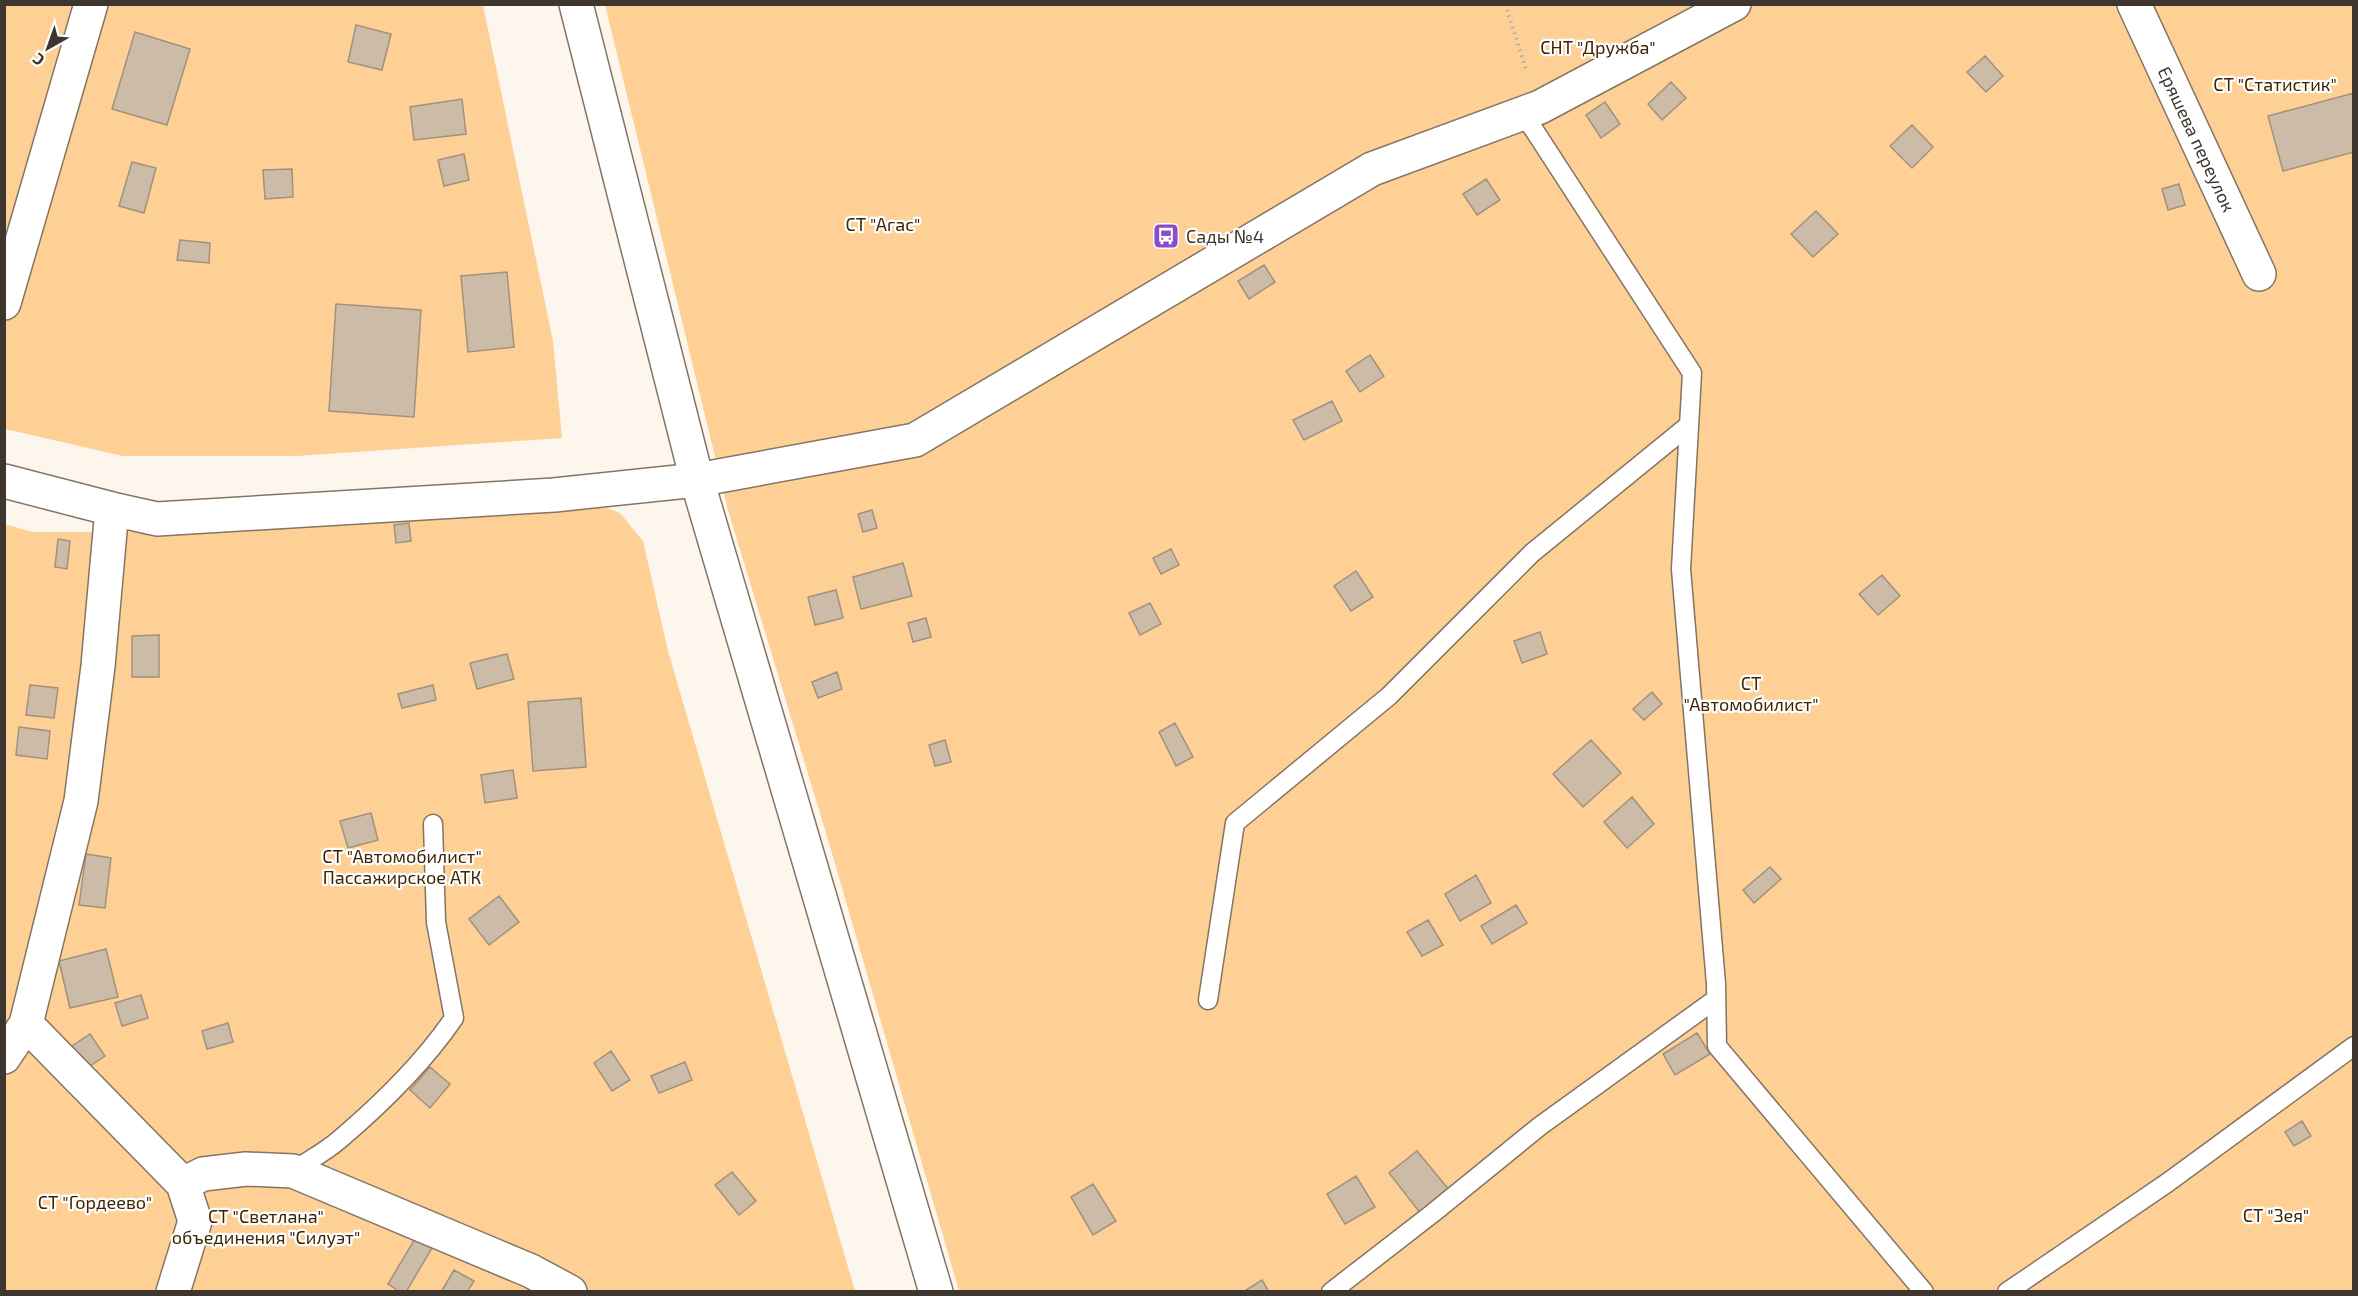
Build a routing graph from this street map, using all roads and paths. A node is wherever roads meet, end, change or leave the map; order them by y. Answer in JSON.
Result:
{"nodes":[{"id":1,"x":91,"y":4,"type":"edge"},
{"id":2,"x":576,"y":4,"type":"edge"},
{"id":3,"x":1505,"y":4,"type":"edge"},
{"id":4,"x":1734,"y":4,"type":"edge"},
{"id":5,"x":2134,"y":4,"type":"edge"},
{"id":6,"x":1532,"y":110,"type":"junction"},
{"id":7,"x":2259,"y":274,"type":"dead end"},
{"id":8,"x":4,"y":303,"type":"edge"},
{"id":9,"x":1689,"y":425,"type":"junction"},
{"id":10,"x":697,"y":480,"type":"junction"},
{"id":11,"x":4,"y":481,"type":"edge"},
{"id":12,"x":112,"y":510,"type":"junction"},
{"id":13,"x":434,"y":824,"type":"dead end"},
{"id":14,"x":1716,"y":999,"type":"junction"},
{"id":15,"x":1208,"y":1000,"type":"dead end"},
{"id":16,"x":26,"y":1024,"type":"junction"},
{"id":17,"x":2354,"y":1046,"type":"edge"},
{"id":18,"x":4,"y":1057,"type":"edge"},
{"id":19,"x":293,"y":1172,"type":"junction"},
{"id":20,"x":183,"y":1184,"type":"junction"},
{"id":21,"x":173,"y":1292,"type":"edge"},
{"id":22,"x":570,"y":1292,"type":"edge"},
{"id":23,"x":936,"y":1292,"type":"edge"},
{"id":24,"x":1331,"y":1292,"type":"edge"},
{"id":25,"x":1924,"y":1292,"type":"edge"},
{"id":26,"x":2007,"y":1292,"type":"edge"}],
"edges":[{"from":1,"to":8,"type":"street"},
{"from":2,"to":10,"type":"street"},
{"from":3,"to":6,"type":"path"},
{"from":4,"to":6,"type":"street"},
{"from":5,"to":7,"type":"street","name":"Еряшева переулок"},
{"from":6,"to":9,"type":"lane"},
{"from":6,"to":10,"type":"street"},
{"from":9,"to":14,"type":"lane"},
{"from":9,"to":15,"type":"lane"},
{"from":10,"to":12,"type":"street"},
{"from":10,"to":23,"type":"street"},
{"from":11,"to":12,"type":"street"},
{"from":12,"to":16,"type":"street"},
{"from":13,"to":19,"type":"lane"},
{"from":14,"to":24,"type":"lane"},
{"from":14,"to":25,"type":"lane"},
{"from":16,"to":18,"type":"street"},
{"from":16,"to":20,"type":"street"},
{"from":17,"to":26,"type":"lane"},
{"from":19,"to":20,"type":"street"},
{"from":19,"to":22,"type":"street"},
{"from":20,"to":21,"type":"street"}]}
